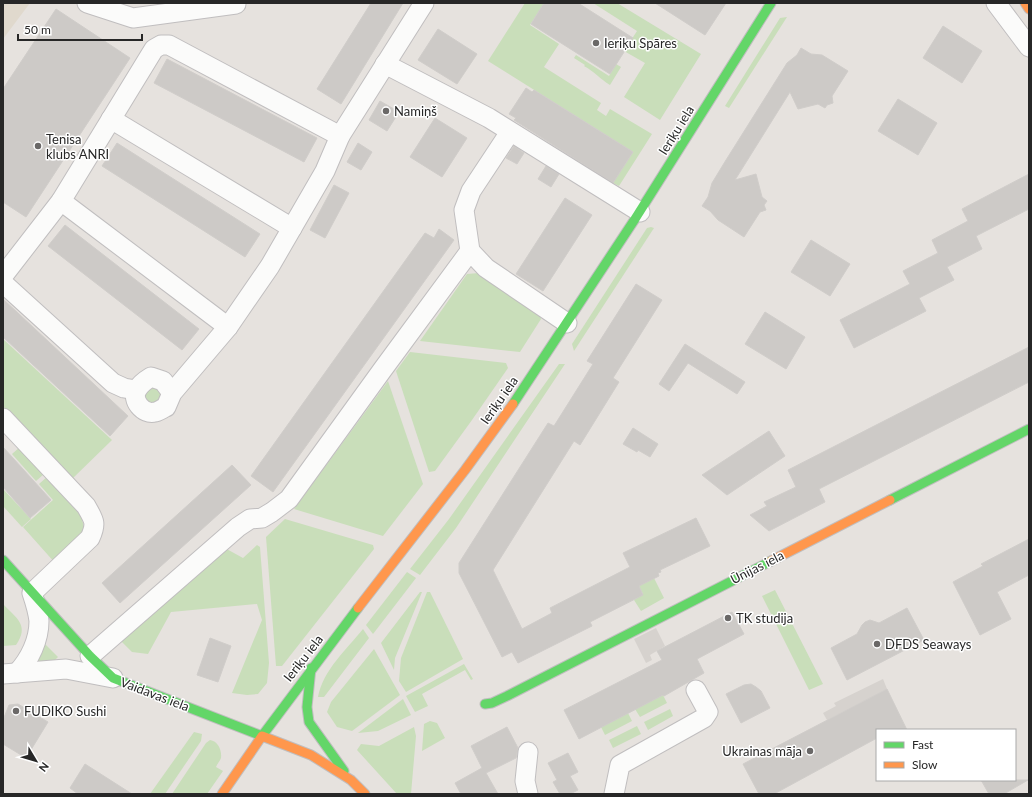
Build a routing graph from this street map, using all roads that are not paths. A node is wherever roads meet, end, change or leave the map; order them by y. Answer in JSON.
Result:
{"nodes":[{"id":1,"x":87,"y":3,"type":"edge"},
{"id":2,"x":424,"y":3,"type":"edge"},
{"id":3,"x":771,"y":3,"type":"edge"},
{"id":4,"x":996,"y":3,"type":"edge"},
{"id":5,"x":1025,"y":3,"type":"edge"},
{"id":6,"x":236,"y":4,"type":"edge"},
{"id":7,"x":1029,"y":9,"type":"edge"},
{"id":8,"x":1029,"y":47,"type":"edge"},
{"id":9,"x":385,"y":64,"type":"junction"},
{"id":10,"x":111,"y":119,"type":"junction"},
{"id":11,"x":510,"y":132,"type":"junction"},
{"id":12,"x":340,"y":136,"type":"junction"},
{"id":13,"x":61,"y":201,"type":"junction"},
{"id":14,"x":640,"y":212,"type":"junction"},
{"id":15,"x":292,"y":228,"type":"junction"},
{"id":16,"x":470,"y":251,"type":"junction"},
{"id":17,"x":3,"y":276,"type":"edge"},
{"id":18,"x":3,"y":283,"type":"edge"},
{"id":19,"x":567,"y":323,"type":"junction"},
{"id":20,"x":228,"y":327,"type":"junction"},
{"id":21,"x":136,"y":390,"type":"junction"},
{"id":22,"x":172,"y":393,"type":"junction"},
{"id":23,"x":3,"y":418,"type":"edge"},
{"id":24,"x":1029,"y":429,"type":"edge"},
{"id":25,"x":3,"y":560,"type":"edge"},
{"id":26,"x":32,"y":593,"type":"junction"},
{"id":27,"x":90,"y":656,"type":"junction"},
{"id":28,"x":311,"y":668,"type":"junction"},
{"id":29,"x":10,"y":674,"type":"edge"},
{"id":30,"x":113,"y":678,"type":"junction"},
{"id":31,"x":696,"y":690,"type":"dead end"},
{"id":32,"x":485,"y":704,"type":"dead end"},
{"id":33,"x":262,"y":736,"type":"junction"},
{"id":34,"x":528,"y":752,"type":"dead end"},
{"id":35,"x":351,"y":780,"type":"junction"},
{"id":36,"x":222,"y":794,"type":"edge"},
{"id":37,"x":365,"y":794,"type":"edge"},
{"id":38,"x":528,"y":794,"type":"edge"},
{"id":39,"x":614,"y":794,"type":"edge"}],
"edges":[{"from":1,"to":6,"type":"street"},
{"from":2,"to":9,"type":"street"},
{"from":3,"to":14,"type":"main road","name":"Ieriķu iela"},
{"from":4,"to":8,"type":"street"},
{"from":5,"to":7,"type":"main road"},
{"from":9,"to":11,"type":"street"},
{"from":9,"to":12,"type":"street"},
{"from":10,"to":12,"type":"street"},
{"from":10,"to":13,"type":"street"},
{"from":10,"to":15,"type":"street"},
{"from":11,"to":14,"type":"street"},
{"from":11,"to":16,"type":"street"},
{"from":12,"to":15,"type":"street"},
{"from":13,"to":17,"type":"street"},
{"from":13,"to":20,"type":"street"},
{"from":14,"to":19,"type":"main road","name":"Ieriķu iela"},
{"from":15,"to":20,"type":"street"},
{"from":16,"to":19,"type":"street"},
{"from":16,"to":27,"type":"street"},
{"from":18,"to":21,"type":"street"},
{"from":19,"to":28,"type":"main road","name":"Ieriķu iela"},
{"from":20,"to":22,"type":"street"},
{"from":21,"to":22,"type":"street"},
{"from":21,"to":22,"type":"street"},
{"from":23,"to":26,"type":"street"},
{"from":24,"to":32,"type":"main road","name":"Ūnijas iela"},
{"from":25,"to":26,"type":"main road","name":"Vaidavas iela"},
{"from":26,"to":27,"type":"main road","name":"Vaidavas iela"},
{"from":26,"to":29,"type":"street","name":"Vaidavas iela"},
{"from":27,"to":30,"type":"main road","name":"Vaidavas iela"},
{"from":28,"to":33,"type":"main road","name":"Ieriķu iela"},
{"from":28,"to":35,"type":"main road"},
{"from":29,"to":30,"type":"street"},
{"from":30,"to":33,"type":"main road","name":"Vaidavas iela"},
{"from":31,"to":39,"type":"street"},
{"from":33,"to":35,"type":"main road","name":"Vaidavas iela"},
{"from":33,"to":36,"type":"main road","name":"Ieriķu iela"},
{"from":34,"to":38,"type":"street"},
{"from":35,"to":37,"type":"main road"}]}
